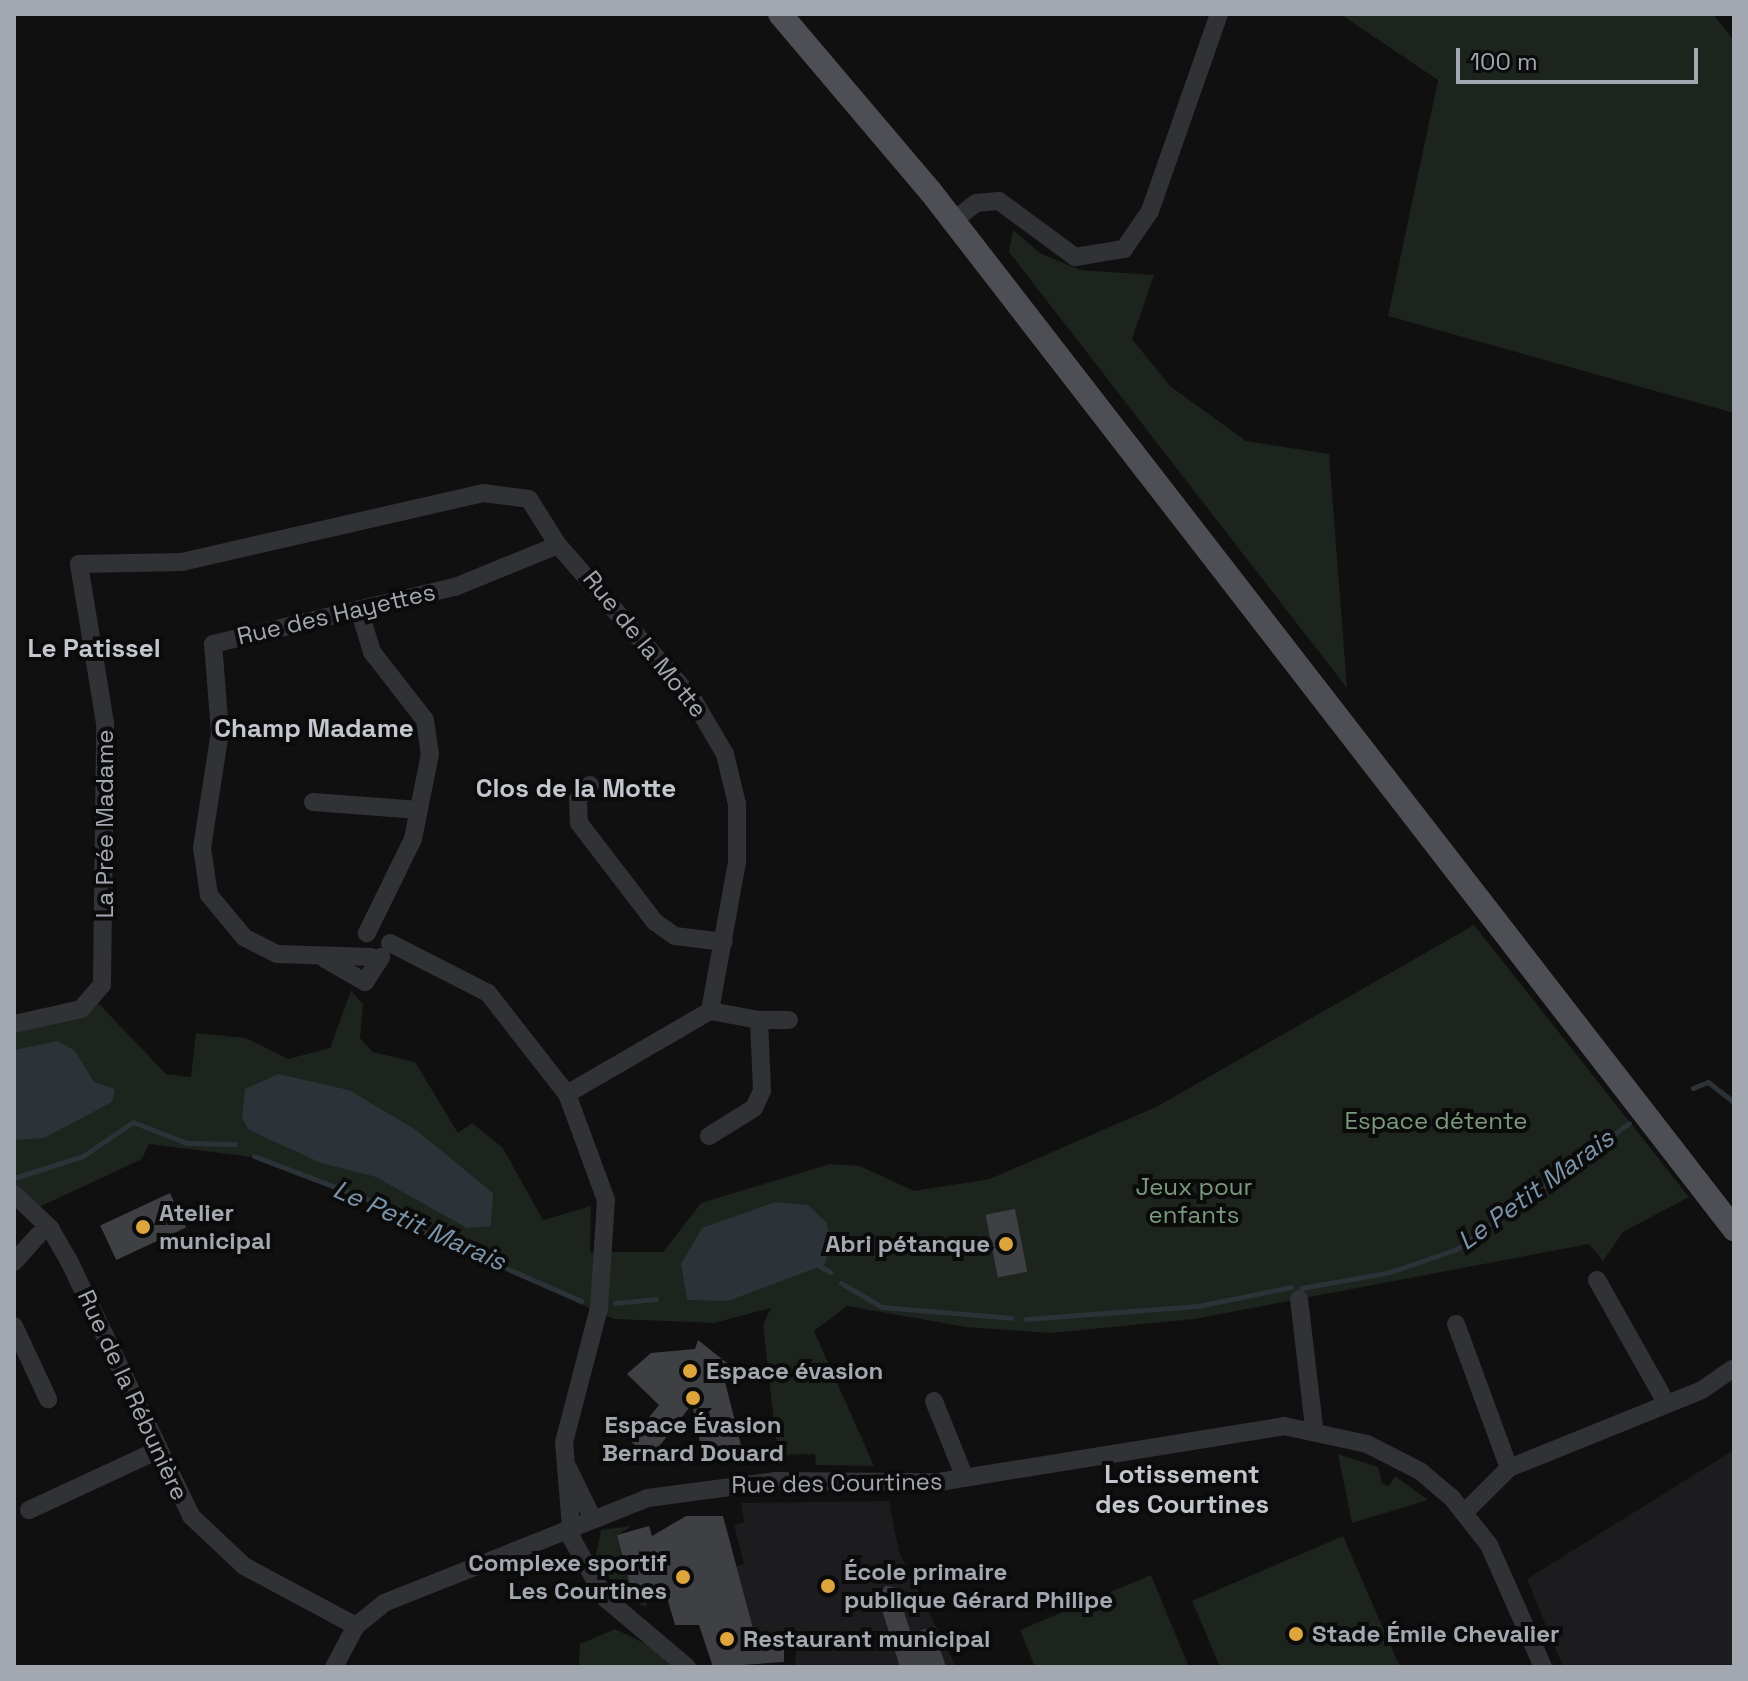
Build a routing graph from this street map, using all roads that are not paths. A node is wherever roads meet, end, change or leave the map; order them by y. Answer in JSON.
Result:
{"nodes":[{"id":1,"x":780,"y":14,"type":"edge"},
{"id":2,"x":1219,"y":14,"type":"edge"},
{"id":3,"x":953,"y":221,"type":"junction"},
{"id":4,"x":558,"y":545,"type":"junction"},
{"id":5,"x":79,"y":564,"type":"joint"},
{"id":6,"x":359,"y":609,"type":"junction"},
{"id":7,"x":590,"y":785,"type":"dead end"},
{"id":8,"x":313,"y":802,"type":"dead end"},
{"id":9,"x":419,"y":810,"type":"junction"},
{"id":10,"x":383,"y":889,"type":"junction"},
{"id":11,"x":365,"y":935,"type":"junction"},
{"id":12,"x":724,"y":942,"type":"junction"},
{"id":13,"x":383,"y":950,"type":"junction"},
{"id":14,"x":325,"y":959,"type":"junction"},
{"id":15,"x":710,"y":1011,"type":"junction"},
{"id":16,"x":759,"y":1020,"type":"junction"},
{"id":17,"x":789,"y":1020,"type":"dead end"},
{"id":18,"x":14,"y":1024,"type":"edge"},
{"id":19,"x":567,"y":1094,"type":"junction"},
{"id":20,"x":1654,"y":1121,"type":"junction"},
{"id":21,"x":709,"y":1136,"type":"dead end"},
{"id":22,"x":14,"y":1194,"type":"edge"},
{"id":23,"x":1734,"y":1207,"type":"edge"},
{"id":24,"x":1734,"y":1229,"type":"edge"},
{"id":25,"x":38,"y":1235,"type":"dead end"},
{"id":26,"x":14,"y":1262,"type":"edge"},
{"id":27,"x":1597,"y":1280,"type":"dead end"},
{"id":28,"x":1299,"y":1299,"type":"dead end"},
{"id":29,"x":1456,"y":1324,"type":"dead end"},
{"id":30,"x":14,"y":1326,"type":"edge"},
{"id":31,"x":1732,"y":1369,"type":"dead end"},
{"id":32,"x":48,"y":1399,"type":"dead end"},
{"id":33,"x":934,"y":1401,"type":"dead end"},
{"id":34,"x":1667,"y":1404,"type":"junction"},
{"id":35,"x":1314,"y":1427,"type":"junction"},
{"id":36,"x":158,"y":1450,"type":"junction"},
{"id":37,"x":566,"y":1466,"type":"junction"},
{"id":38,"x":1509,"y":1468,"type":"junction"},
{"id":39,"x":965,"y":1478,"type":"junction"},
{"id":40,"x":29,"y":1510,"type":"dead end"},
{"id":41,"x":1466,"y":1511,"type":"junction"},
{"id":42,"x":591,"y":1515,"type":"junction"},
{"id":43,"x":569,"y":1524,"type":"junction"},
{"id":44,"x":356,"y":1626,"type":"junction"},
{"id":45,"x":334,"y":1667,"type":"edge"},
{"id":46,"x":687,"y":1667,"type":"edge"},
{"id":47,"x":1543,"y":1667,"type":"edge"}],
"edges":[{"from":1,"to":3,"type":"main road"},
{"from":2,"to":3,"type":"street"},
{"from":3,"to":20,"type":"main road"},
{"from":4,"to":5,"type":"street","name":"Rue de la Motte"},
{"from":4,"to":6,"type":"street","name":"Rue des Hayettes"},
{"from":4,"to":12,"type":"street","name":"Rue de la Motte"},
{"from":5,"to":18,"type":"street","name":"La Prée Madame"},
{"from":6,"to":9,"type":"street"},
{"from":6,"to":14,"type":"street","name":"Rue des Hayettes"},
{"from":7,"to":12,"type":"street"},
{"from":8,"to":9,"type":"street"},
{"from":9,"to":10,"type":"street"},
{"from":10,"to":11,"type":"street"},
{"from":10,"to":13,"type":"street"},
{"from":11,"to":13,"type":"street"},
{"from":11,"to":14,"type":"street"},
{"from":12,"to":15,"type":"street","name":"Rue de la Motte"},
{"from":13,"to":14,"type":"street","name":"Rue des Hayettes"},
{"from":13,"to":19,"type":"street"},
{"from":15,"to":16,"type":"street"},
{"from":15,"to":19,"type":"street"},
{"from":16,"to":17,"type":"street"},
{"from":16,"to":21,"type":"street"},
{"from":19,"to":37,"type":"street"},
{"from":20,"to":23,"type":"main road"},
{"from":20,"to":24,"type":"main road"},
{"from":22,"to":36,"type":"street","name":"Rue de la Rébunière"},
{"from":25,"to":26,"type":"street"},
{"from":27,"to":34,"type":"street"},
{"from":28,"to":35,"type":"street"},
{"from":29,"to":38,"type":"street"},
{"from":30,"to":32,"type":"street"},
{"from":31,"to":34,"type":"street"},
{"from":33,"to":39,"type":"street","name":"Rue des Courtines"},
{"from":34,"to":38,"type":"street"},
{"from":35,"to":39,"type":"street","name":"Rue des Courtines"},
{"from":35,"to":41,"type":"street","name":"Rue des Courtines"},
{"from":36,"to":40,"type":"street"},
{"from":36,"to":44,"type":"street","name":"Rue de la Rébunière"},
{"from":37,"to":42,"type":"street"},
{"from":37,"to":43,"type":"street"},
{"from":38,"to":41,"type":"street"},
{"from":39,"to":42,"type":"street","name":"Rue des Courtines"},
{"from":41,"to":47,"type":"street","name":"Rue des Courtines"},
{"from":42,"to":43,"type":"street","name":"Rue des Courtines"},
{"from":43,"to":44,"type":"street"},
{"from":43,"to":46,"type":"street"},
{"from":44,"to":45,"type":"street"}]}
